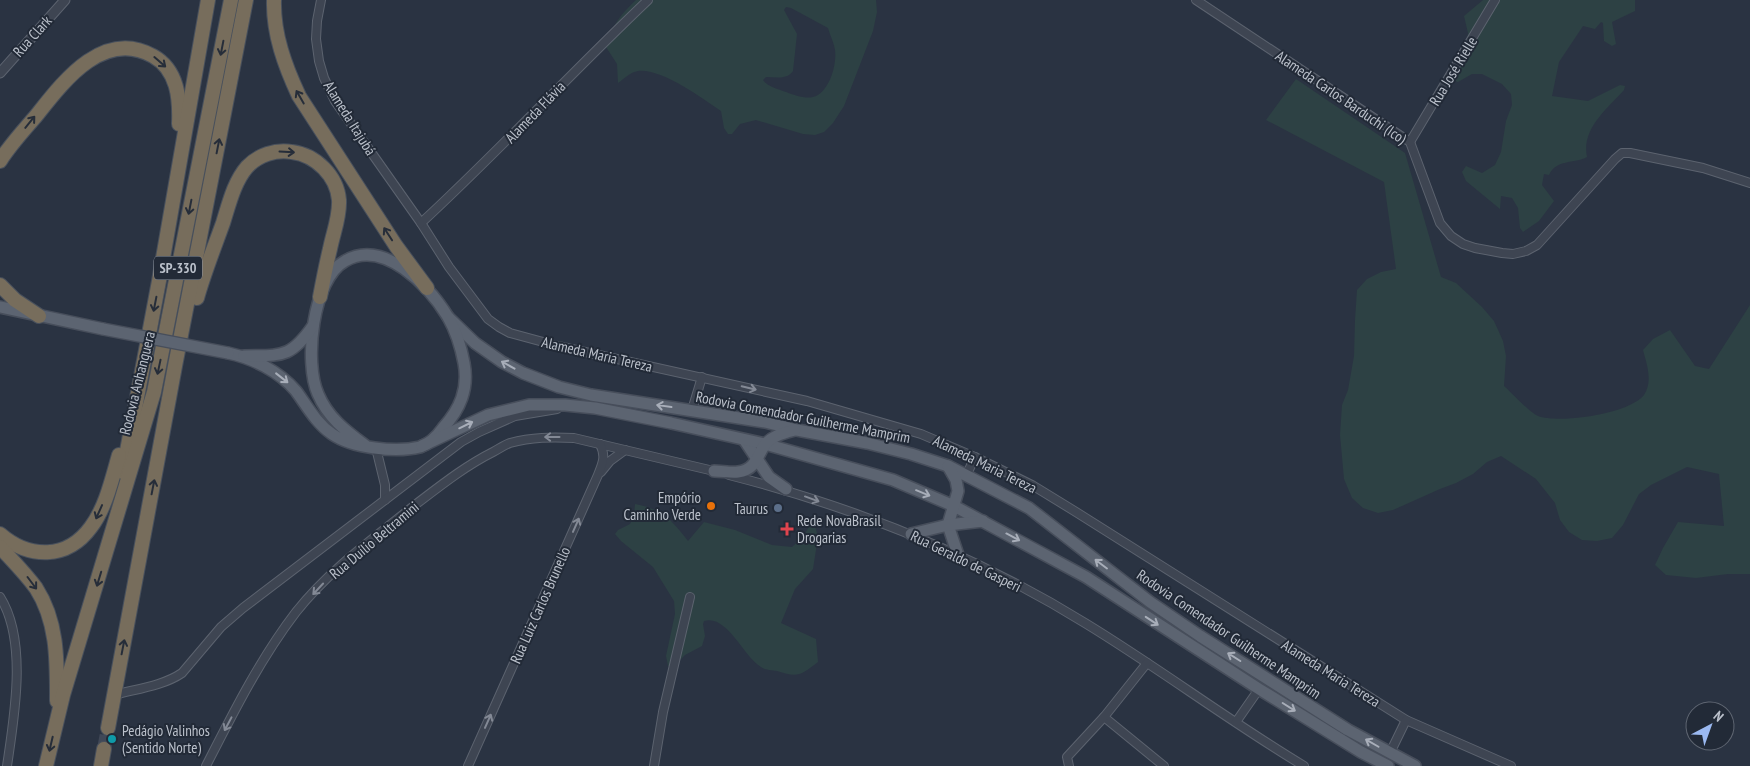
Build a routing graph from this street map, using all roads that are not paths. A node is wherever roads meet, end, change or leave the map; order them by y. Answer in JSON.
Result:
{"nodes":[{"id":1,"x":65,"y":0,"type":"edge"},
{"id":2,"x":208,"y":0,"type":"edge"},
{"id":3,"x":231,"y":0,"type":"edge"},
{"id":4,"x":246,"y":0,"type":"edge"},
{"id":5,"x":274,"y":0,"type":"edge"},
{"id":6,"x":321,"y":0,"type":"edge"},
{"id":7,"x":648,"y":0,"type":"edge"},
{"id":8,"x":1196,"y":0,"type":"edge"},
{"id":9,"x":1495,"y":0,"type":"edge"},
{"id":10,"x":0,"y":73,"type":"edge"},
{"id":11,"x":1410,"y":142,"type":"junction"},
{"id":12,"x":0,"y":161,"type":"edge"},
{"id":13,"x":178,"y":169,"type":"junction"},
{"id":14,"x":1750,"y":183,"type":"edge"},
{"id":15,"x":421,"y":223,"type":"junction"},
{"id":16,"x":0,"y":285,"type":"edge"},
{"id":17,"x":427,"y":288,"type":"junction"},
{"id":18,"x":320,"y":297,"type":"junction"},
{"id":19,"x":0,"y":307,"type":"edge"},
{"id":20,"x":39,"y":316,"type":"junction"},
{"id":21,"x":448,"y":317,"type":"junction"},
{"id":22,"x":315,"y":324,"type":"junction"},
{"id":23,"x":239,"y":356,"type":"junction"},
{"id":24,"x":176,"y":366,"type":"junction"},
{"id":25,"x":702,"y":377,"type":"junction"},
{"id":26,"x":136,"y":400,"type":"junction"},
{"id":27,"x":565,"y":405,"type":"junction"},
{"id":28,"x":692,"y":410,"type":"junction"},
{"id":29,"x":797,"y":430,"type":"junction"},
{"id":30,"x":745,"y":441,"type":"junction"},
{"id":31,"x":600,"y":444,"type":"junction"},
{"id":32,"x":765,"y":444,"type":"junction"},
{"id":33,"x":422,"y":446,"type":"junction"},
{"id":34,"x":371,"y":447,"type":"junction"},
{"id":35,"x":625,"y":450,"type":"junction"},
{"id":36,"x":975,"y":457,"type":"junction"},
{"id":37,"x":758,"y":459,"type":"junction"},
{"id":38,"x":948,"y":466,"type":"junction"},
{"id":39,"x":714,"y":471,"type":"junction"},
{"id":40,"x":598,"y":475,"type":"junction"},
{"id":41,"x":966,"y":476,"type":"junction"},
{"id":42,"x":786,"y":489,"type":"junction"},
{"id":43,"x":385,"y":500,"type":"junction"},
{"id":44,"x":954,"y":506,"type":"junction"},
{"id":45,"x":982,"y":521,"type":"junction"},
{"id":46,"x":948,"y":525,"type":"junction"},
{"id":47,"x":113,"y":533,"type":"junction"},
{"id":48,"x":0,"y":534,"type":"edge"},
{"id":49,"x":911,"y":534,"type":"junction"},
{"id":50,"x":0,"y":547,"type":"edge"},
{"id":51,"x":958,"y":555,"type":"junction"},
{"id":52,"x":0,"y":597,"type":"edge"},
{"id":53,"x":690,"y":597,"type":"dead end"},
{"id":54,"x":1147,"y":663,"type":"junction"},
{"id":55,"x":1259,"y":688,"type":"junction"},
{"id":56,"x":114,"y":695,"type":"junction"},
{"id":57,"x":1104,"y":716,"type":"junction"},
{"id":58,"x":1406,"y":720,"type":"junction"},
{"id":59,"x":57,"y":722,"type":"junction"},
{"id":60,"x":1236,"y":722,"type":"junction"},
{"id":61,"x":108,"y":728,"type":"tunnel mouth"},
{"id":62,"x":104,"y":749,"type":"tunnel mouth"},
{"id":63,"x":1390,"y":753,"type":"junction"},
{"id":64,"x":7,"y":766,"type":"edge"},
{"id":65,"x":46,"y":766,"type":"edge"},
{"id":66,"x":101,"y":766,"type":"edge"},
{"id":67,"x":206,"y":766,"type":"edge"},
{"id":68,"x":468,"y":766,"type":"edge"},
{"id":69,"x":654,"y":766,"type":"edge"},
{"id":70,"x":1069,"y":766,"type":"edge"},
{"id":71,"x":1164,"y":766,"type":"edge"},
{"id":72,"x":1304,"y":766,"type":"edge"},
{"id":73,"x":1388,"y":766,"type":"edge"},
{"id":74,"x":1415,"y":766,"type":"edge"},
{"id":75,"x":1511,"y":766,"type":"edge"}],
"edges":[{"from":1,"to":10,"type":"street","name":"Rua Clark"},
{"from":2,"to":13,"type":"highway"},
{"from":3,"to":47,"type":"highway","name":"Rodovia Anhanguera","number":"SP-330","one_way":true},
{"from":24,"to":4,"type":"highway","number":"SP-330","one_way":true},
{"from":17,"to":5,"type":"highway","one_way":true},
{"from":6,"to":15,"type":"street","name":"Alameda Itajubá"},
{"from":7,"to":15,"type":"street","name":"Alameda Flávia"},
{"from":8,"to":11,"type":"street","name":"Alameda Carlos Barduchi (Ico)"},
{"from":9,"to":11,"type":"street","name":"Rua José Rielle"},
{"from":11,"to":14,"type":"street","name":"Alameda Carlos Barduchi (Ico)"},
{"from":12,"to":13,"type":"highway","one_way":true},
{"from":13,"to":26,"type":"highway","one_way":true},
{"from":15,"to":25,"type":"street","name":"Alameda Maria Tereza"},
{"from":16,"to":20,"type":"highway"},
{"from":17,"to":18,"type":"main road"},
{"from":17,"to":21,"type":"main road"},
{"from":18,"to":22,"type":"main road"},
{"from":24,"to":18,"type":"highway","one_way":true},
{"from":19,"to":20,"type":"main road"},
{"from":20,"to":23,"type":"main road","bridge":true},
{"from":28,"to":21,"type":"main road","name":"Rodovia Comendador Guilherme Mamprim","one_way":true},
{"from":21,"to":33,"type":"main road"},
{"from":22,"to":23,"type":"main road"},
{"from":22,"to":34,"type":"main road"},
{"from":23,"to":34,"type":"main road","one_way":true},
{"from":56,"to":24,"type":"highway","number":"SP-330","one_way":true},
{"from":25,"to":28,"type":"street"},
{"from":25,"to":36,"type":"street","name":"Alameda Maria Tereza","one_way":true},
{"from":26,"to":47,"type":"highway"},
{"from":26,"to":48,"type":"highway","one_way":true},
{"from":27,"to":30,"type":"main road","name":"Rodovia Comendador Guilherme Mamprim"},
{"from":33,"to":27,"type":"main road","name":"Rodovia Comendador Guilherme Mamprim","one_way":true},
{"from":27,"to":43,"type":"street"},
{"from":28,"to":29,"type":"main road","name":"Rodovia Comendador Guilherme Mamprim"},
{"from":29,"to":32,"type":"main road"},
{"from":29,"to":38,"type":"main road","name":"Rodovia Comendador Guilherme Mamprim"},
{"from":30,"to":32,"type":"main road","name":"Rodovia Comendador Guilherme Mamprim"},
{"from":30,"to":37,"type":"main road"},
{"from":31,"to":35,"type":"street","name":"Rua Duílio Beltramini"},
{"from":31,"to":40,"type":"street","name":"Rua Luiz Carlos Brunello"},
{"from":31,"to":67,"type":"street","name":"Rua Duílio Beltramini","one_way":true},
{"from":32,"to":37,"type":"main road"},
{"from":32,"to":44,"type":"main road","name":"Rodovia Comendador Guilherme Mamprim","one_way":true},
{"from":33,"to":34,"type":"main road"},
{"from":34,"to":43,"type":"street"},
{"from":35,"to":39,"type":"street","name":"Rua Geraldo de Gasperi"},
{"from":35,"to":40,"type":"street"},
{"from":36,"to":41,"type":"street"},
{"from":36,"to":58,"type":"street","name":"Alameda Maria Tereza"},
{"from":37,"to":39,"type":"main road"},
{"from":37,"to":42,"type":"main road"},
{"from":38,"to":41,"type":"main road","name":"Rodovia Comendador Guilherme Mamprim"},
{"from":38,"to":44,"type":"main road"},
{"from":39,"to":42,"type":"street","name":"Rua Geraldo de Gasperi"},
{"from":68,"to":40,"type":"street","name":"Rua Luiz Carlos Brunello","one_way":true},
{"from":63,"to":41,"type":"main road","name":"Rodovia Comendador Guilherme Mamprim","one_way":true},
{"from":42,"to":49,"type":"street","name":"Rua Geraldo de Gasperi","one_way":true},
{"from":43,"to":56,"type":"street"},
{"from":44,"to":45,"type":"main road","name":"Rodovia Comendador Guilherme Mamprim"},
{"from":44,"to":46,"type":"main road"},
{"from":45,"to":46,"type":"main road"},
{"from":45,"to":55,"type":"main road","name":"Rodovia Comendador Guilherme Mamprim","one_way":true},
{"from":46,"to":49,"type":"main road"},
{"from":46,"to":51,"type":"main road"},
{"from":47,"to":59,"type":"highway","name":"Rodovia Anhanguera","number":"SP-330","one_way":true},
{"from":49,"to":51,"type":"street","name":"Rua Geraldo de Gasperi"},
{"from":50,"to":59,"type":"highway","one_way":true},
{"from":51,"to":54,"type":"street","name":"Rua Geraldo de Gasperi"},
{"from":52,"to":64,"type":"street"},
{"from":53,"to":69,"type":"street"},
{"from":54,"to":57,"type":"street"},
{"from":54,"to":60,"type":"street","name":"Rua Geraldo de Gasperi"},
{"from":55,"to":60,"type":"street"},
{"from":55,"to":73,"type":"main road","name":"Rodovia Comendador Guilherme Mamprim","one_way":true},
{"from":56,"to":61,"type":"highway","number":"SP-330"},
{"from":57,"to":70,"type":"street"},
{"from":57,"to":71,"type":"street"},
{"from":58,"to":63,"type":"street"},
{"from":58,"to":75,"type":"street","name":"Alameda Maria Tereza"},
{"from":59,"to":65,"type":"highway","name":"Rodovia Anhanguera","number":"SP-330","one_way":true},
{"from":60,"to":72,"type":"street","name":"Rua Geraldo de Gasperi"},
{"from":62,"to":66,"type":"highway"},
{"from":63,"to":74,"type":"main road","name":"Rodovia Comendador Guilherme Mamprim"}]}
